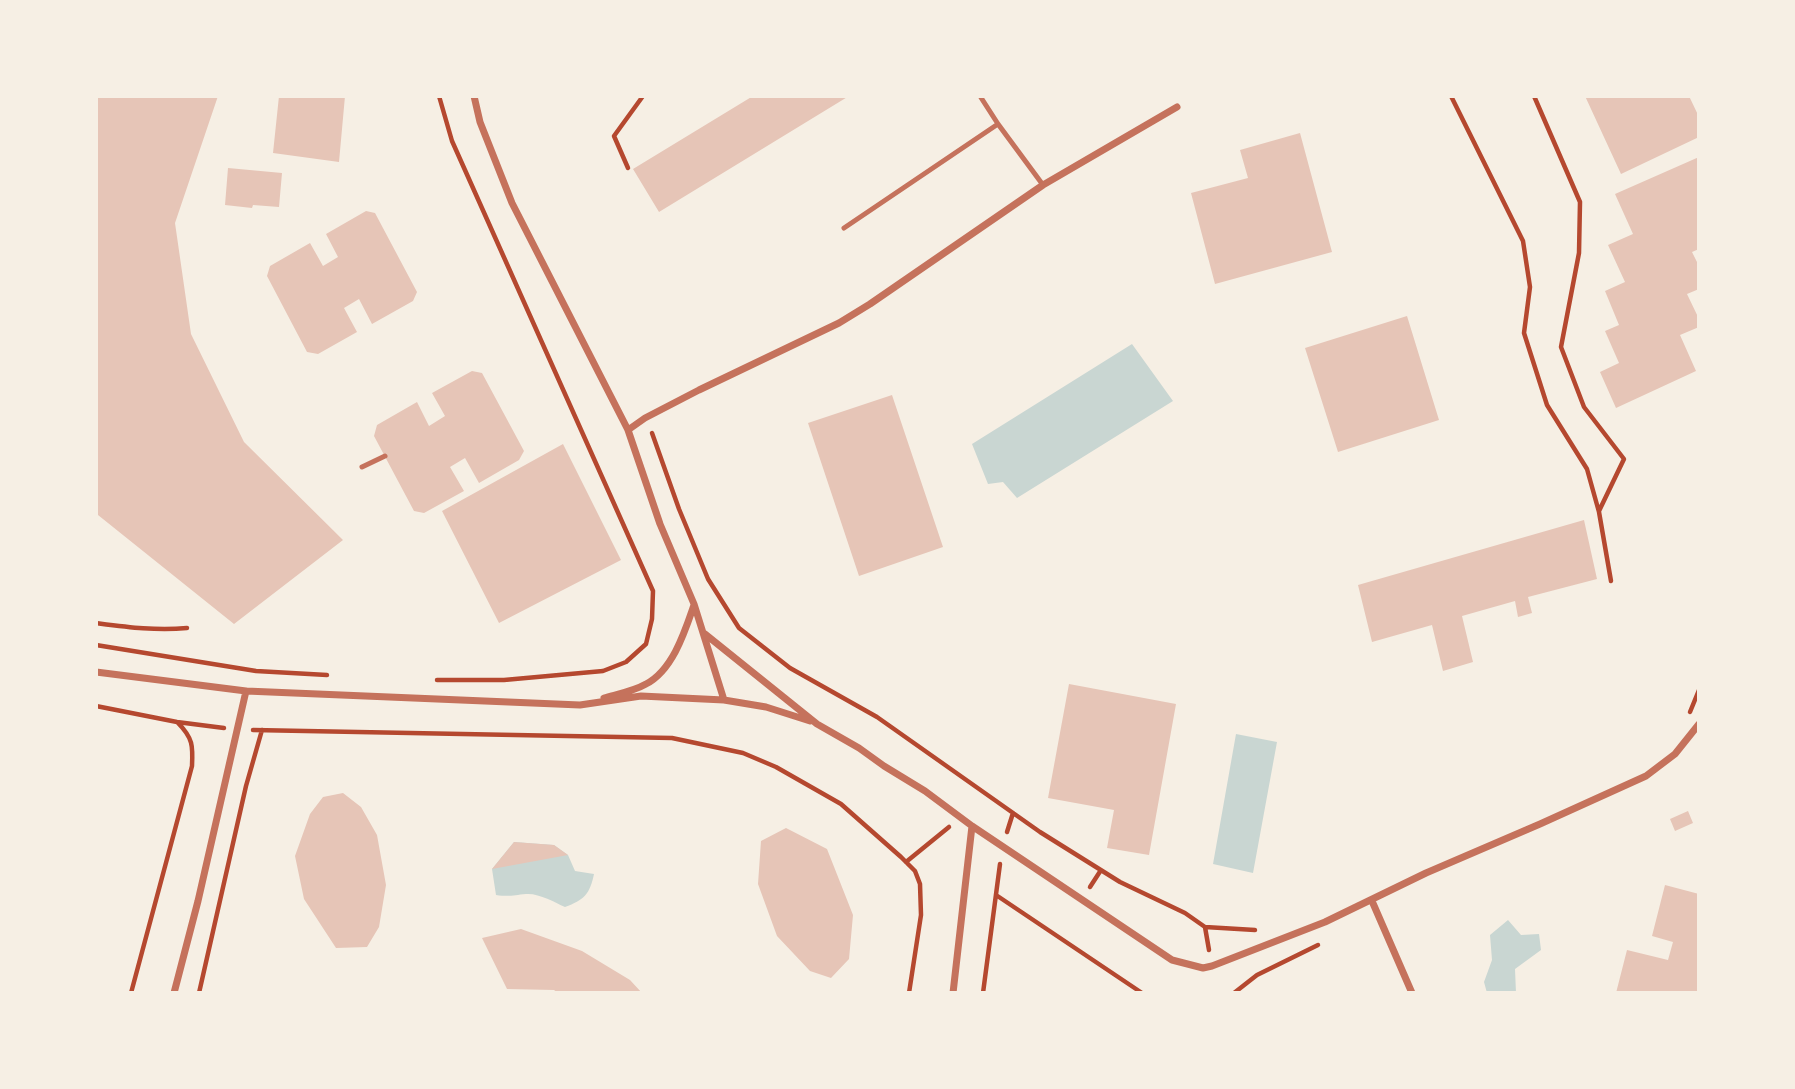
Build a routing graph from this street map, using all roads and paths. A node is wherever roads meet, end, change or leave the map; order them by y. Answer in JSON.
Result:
{"nodes":[{"id":1,"x":439,"y":96,"type":"edge"},
{"id":2,"x":474,"y":96,"type":"edge"},
{"id":3,"x":643,"y":96,"type":"edge"},
{"id":4,"x":980,"y":96,"type":"edge"},
{"id":5,"x":1451,"y":96,"type":"edge"},
{"id":6,"x":1534,"y":96,"type":"edge"},
{"id":7,"x":1177,"y":107,"type":"dead end"},
{"id":8,"x":998,"y":124,"type":"junction"},
{"id":9,"x":628,"y":168,"type":"dead end"},
{"id":10,"x":1043,"y":185,"type":"junction"},
{"id":11,"x":844,"y":228,"type":"dead end"},
{"id":12,"x":645,"y":418,"type":"junction"},
{"id":13,"x":628,"y":430,"type":"junction"},
{"id":14,"x":385,"y":456,"type":"dead end"},
{"id":15,"x":362,"y":467,"type":"dead end"},
{"id":16,"x":1599,"y":512,"type":"junction"},
{"id":17,"x":1611,"y":581,"type":"dead end"},
{"id":18,"x":694,"y":604,"type":"junction"},
{"id":19,"x":96,"y":623,"type":"edge"},
{"id":20,"x":187,"y":628,"type":"dead end"},
{"id":21,"x":705,"y":634,"type":"junction"},
{"id":22,"x":96,"y":645,"type":"edge"},
{"id":23,"x":96,"y":672,"type":"edge"},
{"id":24,"x":339,"y":676,"type":"dead end"},
{"id":25,"x":436,"y":680,"type":"dead end"},
{"id":26,"x":1699,"y":690,"type":"edge"},
{"id":27,"x":246,"y":691,"type":"junction"},
{"id":28,"x":724,"y":700,"type":"junction"},
{"id":29,"x":580,"y":705,"type":"junction"},
{"id":30,"x":96,"y":706,"type":"edge"},
{"id":31,"x":1688,"y":718,"type":"dead end"},
{"id":32,"x":177,"y":722,"type":"junction"},
{"id":33,"x":817,"y":724,"type":"junction"},
{"id":34,"x":1699,"y":724,"type":"edge"},
{"id":35,"x":238,"y":730,"type":"junction"},
{"id":36,"x":262,"y":730,"type":"junction"},
{"id":37,"x":1013,"y":813,"type":"junction"},
{"id":38,"x":960,"y":818,"type":"junction"},
{"id":39,"x":972,"y":826,"type":"junction"},
{"id":40,"x":1002,"y":846,"type":"junction"},
{"id":41,"x":906,"y":863,"type":"junction"},
{"id":42,"x":996,"y":895,"type":"junction"},
{"id":43,"x":1372,"y":901,"type":"junction"},
{"id":44,"x":1205,"y":928,"type":"junction"},
{"id":45,"x":1259,"y":930,"type":"dead end"},
{"id":46,"x":1212,"y":966,"type":"junction"},
{"id":47,"x":131,"y":993,"type":"edge"},
{"id":48,"x":174,"y":993,"type":"edge"},
{"id":49,"x":199,"y":993,"type":"edge"},
{"id":50,"x":909,"y":993,"type":"edge"},
{"id":51,"x":953,"y":993,"type":"edge"},
{"id":52,"x":984,"y":993,"type":"edge"},
{"id":53,"x":1142,"y":993,"type":"edge"},
{"id":54,"x":1412,"y":993,"type":"edge"}],
"edges":[{"from":1,"to":25,"type":"path"},
{"from":2,"to":13,"type":"street"},
{"from":3,"to":9,"type":"path"},
{"from":4,"to":8,"type":"lane"},
{"from":5,"to":16,"type":"path"},
{"from":6,"to":16,"type":"path"},
{"from":7,"to":10,"type":"street"},
{"from":8,"to":10,"type":"lane"},
{"from":8,"to":11,"type":"lane"},
{"from":10,"to":12,"type":"street"},
{"from":12,"to":13,"type":"street"},
{"from":12,"to":37,"type":"path"},
{"from":13,"to":18,"type":"street"},
{"from":14,"to":15,"type":"lane"},
{"from":16,"to":17,"type":"path"},
{"from":18,"to":21,"type":"street"},
{"from":18,"to":29,"type":"street"},
{"from":19,"to":20,"type":"path"},
{"from":21,"to":28,"type":"street"},
{"from":21,"to":33,"type":"street"},
{"from":22,"to":24,"type":"path"},
{"from":23,"to":27,"type":"street"},
{"from":26,"to":31,"type":"path"},
{"from":27,"to":29,"type":"street"},
{"from":27,"to":35,"type":"street"},
{"from":28,"to":29,"type":"street"},
{"from":28,"to":33,"type":"street"},
{"from":30,"to":32,"type":"path"},
{"from":32,"to":35,"type":"path"},
{"from":32,"to":47,"type":"path"},
{"from":33,"to":38,"type":"street"},
{"from":34,"to":43,"type":"street"},
{"from":35,"to":36,"type":"path"},
{"from":35,"to":48,"type":"street"},
{"from":36,"to":41,"type":"path"},
{"from":36,"to":49,"type":"path"},
{"from":37,"to":40,"type":"path"},
{"from":37,"to":44,"type":"path"},
{"from":38,"to":39,"type":"street"},
{"from":38,"to":41,"type":"path"},
{"from":39,"to":40,"type":"street"},
{"from":39,"to":51,"type":"street"},
{"from":40,"to":42,"type":"path"},
{"from":40,"to":46,"type":"street"},
{"from":41,"to":50,"type":"path"},
{"from":42,"to":52,"type":"path"},
{"from":42,"to":53,"type":"path"},
{"from":43,"to":46,"type":"street"},
{"from":43,"to":54,"type":"street"},
{"from":44,"to":45,"type":"path"},
{"from":44,"to":46,"type":"path"}]}
